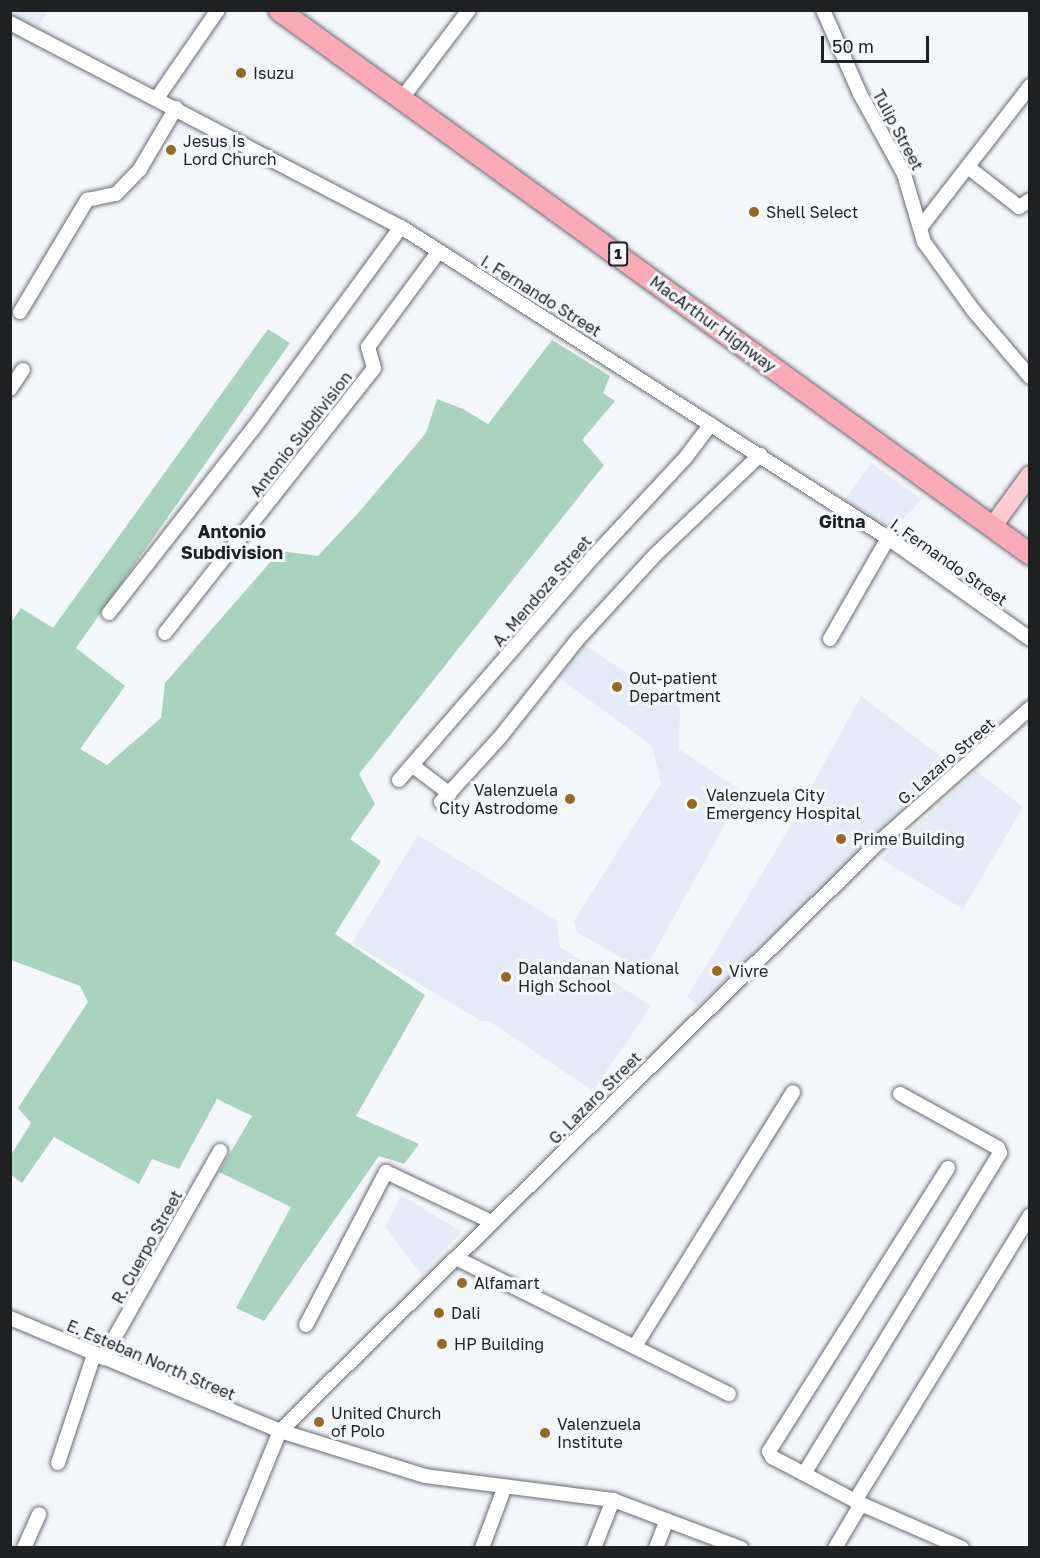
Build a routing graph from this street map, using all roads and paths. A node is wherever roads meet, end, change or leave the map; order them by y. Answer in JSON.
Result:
{"nodes":[{"id":1,"x":218,"y":10,"type":"edge"},
{"id":2,"x":279,"y":10,"type":"edge"},
{"id":3,"x":469,"y":10,"type":"edge"},
{"id":4,"x":824,"y":10,"type":"edge"},
{"id":5,"x":10,"y":23,"type":"edge"},
{"id":6,"x":1029,"y":86,"type":"edge"},
{"id":7,"x":157,"y":98,"type":"junction"},
{"id":8,"x":403,"y":98,"type":"junction"},
{"id":9,"x":176,"y":108,"type":"junction"},
{"id":10,"x":968,"y":167,"type":"junction"},
{"id":11,"x":1029,"y":200,"type":"edge"},
{"id":12,"x":400,"y":227,"type":"junction"},
{"id":13,"x":920,"y":228,"type":"junction"},
{"id":14,"x":439,"y":251,"type":"junction"},
{"id":15,"x":20,"y":312,"type":"dead end"},
{"id":16,"x":22,"y":370,"type":"dead end"},
{"id":17,"x":1029,"y":377,"type":"edge"},
{"id":18,"x":10,"y":389,"type":"edge"},
{"id":19,"x":711,"y":424,"type":"junction"},
{"id":20,"x":760,"y":455,"type":"junction"},
{"id":21,"x":1029,"y":475,"type":"edge"},
{"id":22,"x":992,"y":527,"type":"junction"},
{"id":23,"x":888,"y":538,"type":"junction"},
{"id":24,"x":1029,"y":554,"type":"edge"},
{"id":25,"x":109,"y":613,"type":"dead end"},
{"id":26,"x":165,"y":633,"type":"dead end"},
{"id":27,"x":830,"y":639,"type":"dead end"},
{"id":28,"x":1029,"y":639,"type":"edge"},
{"id":29,"x":1029,"y":708,"type":"edge"},
{"id":30,"x":413,"y":766,"type":"junction"},
{"id":31,"x":399,"y":780,"type":"dead end"},
{"id":32,"x":793,"y":1092,"type":"dead end"},
{"id":33,"x":900,"y":1094,"type":"dead end"},
{"id":34,"x":220,"y":1151,"type":"dead end"},
{"id":35,"x":948,"y":1168,"type":"dead end"},
{"id":36,"x":1029,"y":1215,"type":"edge"},
{"id":37,"x":492,"y":1222,"type":"junction"},
{"id":38,"x":456,"y":1258,"type":"junction"},
{"id":39,"x":10,"y":1318,"type":"edge"},
{"id":40,"x":306,"y":1325,"type":"dead end"},
{"id":41,"x":635,"y":1346,"type":"junction"},
{"id":42,"x":99,"y":1357,"type":"junction"},
{"id":43,"x":729,"y":1394,"type":"dead end"},
{"id":44,"x":280,"y":1431,"type":"junction"},
{"id":45,"x":58,"y":1462,"type":"dead end"},
{"id":46,"x":804,"y":1474,"type":"junction"},
{"id":47,"x":504,"y":1489,"type":"junction"},
{"id":48,"x":613,"y":1500,"type":"junction"},
{"id":49,"x":858,"y":1502,"type":"junction"},
{"id":50,"x":39,"y":1514,"type":"dead end"},
{"id":51,"x":668,"y":1520,"type":"junction"},
{"id":52,"x":24,"y":1548,"type":"edge"},
{"id":53,"x":232,"y":1548,"type":"edge"},
{"id":54,"x":482,"y":1548,"type":"edge"},
{"id":55,"x":594,"y":1548,"type":"edge"},
{"id":56,"x":656,"y":1548,"type":"edge"},
{"id":57,"x":741,"y":1548,"type":"edge"},
{"id":58,"x":835,"y":1548,"type":"edge"},
{"id":59,"x":962,"y":1548,"type":"edge"}],
"edges":[{"from":1,"to":7,"type":"street"},
{"from":2,"to":8,"type":"highway","name":"MacArthur Highway","number":"1"},
{"from":3,"to":8,"type":"street"},
{"from":4,"to":13,"type":"street","name":"Tulip Street"},
{"from":5,"to":7,"type":"street","name":"I. Fernando Street"},
{"from":6,"to":10,"type":"street"},
{"from":7,"to":9,"type":"street","name":"I. Fernando Street"},
{"from":8,"to":22,"type":"highway","name":"MacArthur Highway","number":"1"},
{"from":9,"to":12,"type":"street","name":"I. Fernando Street"},
{"from":9,"to":15,"type":"street"},
{"from":10,"to":11,"type":"street"},
{"from":10,"to":13,"type":"street"},
{"from":12,"to":14,"type":"street","name":"I. Fernando Street"},
{"from":12,"to":25,"type":"street"},
{"from":13,"to":17,"type":"street","name":"Tulip Street"},
{"from":14,"to":19,"type":"street","name":"I. Fernando Street"},
{"from":14,"to":26,"type":"street","name":"Antonio Subdivision"},
{"from":16,"to":18,"type":"street"},
{"from":19,"to":20,"type":"street","name":"I. Fernando Street"},
{"from":19,"to":30,"type":"street","name":"A. Mendoza Street"},
{"from":20,"to":23,"type":"street","name":"I. Fernando Street"},
{"from":20,"to":30,"type":"street"},
{"from":21,"to":22,"type":"main road"},
{"from":22,"to":24,"type":"highway","name":"MacArthur Highway","number":"1"},
{"from":23,"to":27,"type":"street"},
{"from":23,"to":28,"type":"street","name":"I. Fernando Street"},
{"from":29,"to":37,"type":"street","name":"G. Lazaro Street"},
{"from":30,"to":31,"type":"street","name":"A. Mendoza Street"},
{"from":32,"to":41,"type":"street"},
{"from":33,"to":46,"type":"street"},
{"from":34,"to":42,"type":"street","name":"R. Cuerpo Street"},
{"from":35,"to":46,"type":"street"},
{"from":36,"to":49,"type":"street"},
{"from":37,"to":38,"type":"street","name":"G. Lazaro Street"},
{"from":37,"to":40,"type":"street"},
{"from":38,"to":41,"type":"street"},
{"from":38,"to":44,"type":"street","name":"G. Lazaro Street"},
{"from":39,"to":42,"type":"street","name":"E. Esteban North Street"},
{"from":41,"to":43,"type":"street"},
{"from":42,"to":44,"type":"street","name":"E. Esteban North Street"},
{"from":42,"to":45,"type":"street","name":"R. Cuerpo Street"},
{"from":44,"to":47,"type":"street","name":"E. Esteban North Street"},
{"from":44,"to":53,"type":"street","name":"G. Lazaro Street"},
{"from":46,"to":49,"type":"street"},
{"from":47,"to":48,"type":"street","name":"E. Esteban North Street"},
{"from":47,"to":54,"type":"street"},
{"from":48,"to":51,"type":"street","name":"E. Esteban North Street"},
{"from":48,"to":55,"type":"street"},
{"from":49,"to":58,"type":"street"},
{"from":49,"to":59,"type":"street"},
{"from":50,"to":52,"type":"street"},
{"from":51,"to":56,"type":"street"},
{"from":51,"to":57,"type":"street","name":"E. Esteban North Street"}]}
